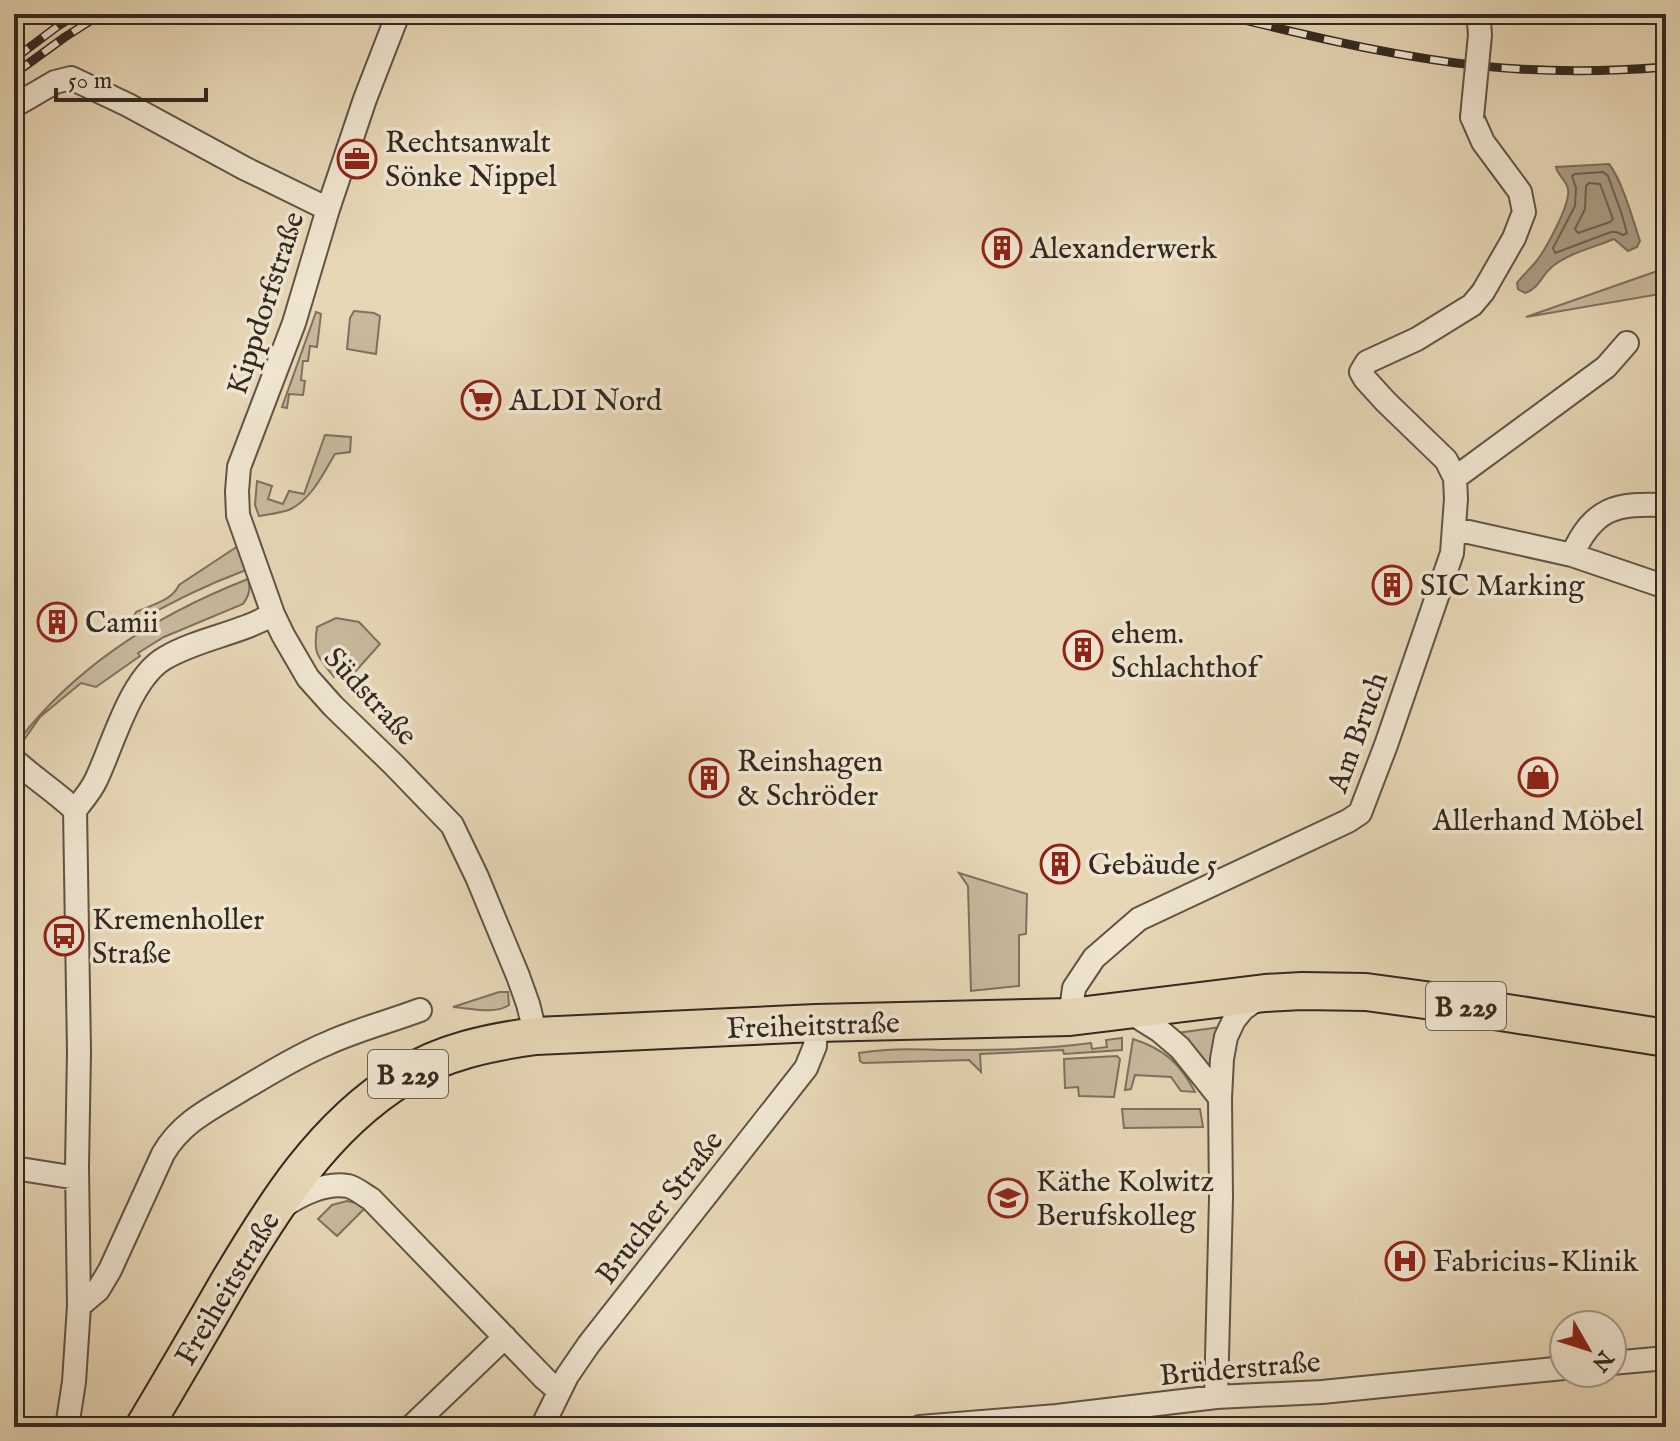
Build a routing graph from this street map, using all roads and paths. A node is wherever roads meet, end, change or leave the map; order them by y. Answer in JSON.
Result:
{"nodes":[{"id":1,"x":398,"y":14,"type":"edge"},
{"id":2,"x":1479,"y":22,"type":"dead end"},
{"id":3,"x":14,"y":106,"type":"edge"},
{"id":4,"x":328,"y":209,"type":"junction"},
{"id":5,"x":1627,"y":343,"type":"dead end"},
{"id":6,"x":1455,"y":478,"type":"junction"},
{"id":7,"x":1666,"y":505,"type":"edge"},
{"id":8,"x":1455,"y":529,"type":"junction"},
{"id":9,"x":1572,"y":555,"type":"junction"},
{"id":10,"x":1666,"y":587,"type":"edge"},
{"id":11,"x":273,"y":614,"type":"junction"},
{"id":12,"x":14,"y":760,"type":"edge"},
{"id":13,"x":75,"y":810,"type":"junction"},
{"id":14,"x":1265,"y":993,"type":"junction"},
{"id":15,"x":420,"y":1010,"type":"dead end"},
{"id":16,"x":1128,"y":1011,"type":"junction"},
{"id":17,"x":1070,"y":1017,"type":"junction"},
{"id":18,"x":816,"y":1023,"type":"junction"},
{"id":19,"x":536,"y":1036,"type":"junction"},
{"id":20,"x":1666,"y":1038,"type":"edge"},
{"id":21,"x":1220,"y":1098,"type":"junction"},
{"id":22,"x":14,"y":1168,"type":"edge"},
{"id":23,"x":77,"y":1178,"type":"junction"},
{"id":24,"x":267,"y":1218,"type":"junction"},
{"id":25,"x":79,"y":1306,"type":"junction"},
{"id":26,"x":505,"y":1337,"type":"junction"},
{"id":27,"x":1666,"y":1358,"type":"edge"},
{"id":28,"x":1628,"y":1362,"type":"edge"},
{"id":29,"x":1548,"y":1370,"type":"edge"},
{"id":30,"x":559,"y":1391,"type":"junction"},
{"id":31,"x":1216,"y":1397,"type":"junction"},
{"id":32,"x":1058,"y":1421,"type":"edge"},
{"id":33,"x":70,"y":1423,"type":"edge"},
{"id":34,"x":144,"y":1427,"type":"edge"},
{"id":35,"x":411,"y":1427,"type":"edge"},
{"id":36,"x":542,"y":1427,"type":"edge"},
{"id":37,"x":920,"y":1427,"type":"edge"}],
"edges":[{"from":1,"to":4,"type":"street","name":"Kippdorfstraße"},
{"from":2,"to":6,"type":"street","bridge":true},
{"from":3,"to":4,"type":"street"},
{"from":4,"to":11,"type":"street","name":"Kippdorfstraße"},
{"from":5,"to":6,"type":"street"},
{"from":6,"to":8,"type":"street","name":"Am Bruch"},
{"from":7,"to":9,"type":"street"},
{"from":8,"to":9,"type":"street"},
{"from":8,"to":17,"type":"street","name":"Am Bruch"},
{"from":9,"to":10,"type":"street"},
{"from":11,"to":13,"type":"street"},
{"from":11,"to":19,"type":"street","name":"Südstraße"},
{"from":12,"to":13,"type":"street"},
{"from":13,"to":23,"type":"street"},
{"from":14,"to":16,"type":"main road","name":"Freiheitstraße","number":"B 229"},
{"from":14,"to":20,"type":"main road","name":"Freiheitstraße","number":"B 229"},
{"from":14,"to":21,"type":"street"},
{"from":15,"to":25,"type":"street"},
{"from":16,"to":17,"type":"main road","name":"Freiheitstraße","number":"B 229"},
{"from":16,"to":21,"type":"street"},
{"from":17,"to":18,"type":"main road","name":"Freiheitstraße","number":"B 229"},
{"from":18,"to":19,"type":"main road","name":"Freiheitstraße","number":"B 229"},
{"from":18,"to":30,"type":"street","name":"Brucher Straße"},
{"from":19,"to":24,"type":"main road","name":"Freiheitstraße","number":"B 229"},
{"from":21,"to":31,"type":"street"},
{"from":22,"to":23,"type":"street"},
{"from":23,"to":25,"type":"street"},
{"from":24,"to":26,"type":"street"},
{"from":24,"to":34,"type":"main road","name":"Freiheitstraße","number":"B 229"},
{"from":25,"to":33,"type":"street"},
{"from":26,"to":30,"type":"street"},
{"from":26,"to":35,"type":"street"},
{"from":27,"to":28,"type":"street"},
{"from":29,"to":31,"type":"street","name":"Brüderstraße"},
{"from":30,"to":36,"type":"street","name":"Brucher Straße"},
{"from":31,"to":32,"type":"street","name":"Brüderstraße"},
{"from":32,"to":37,"type":"street","name":"Brüderstraße"}]}
